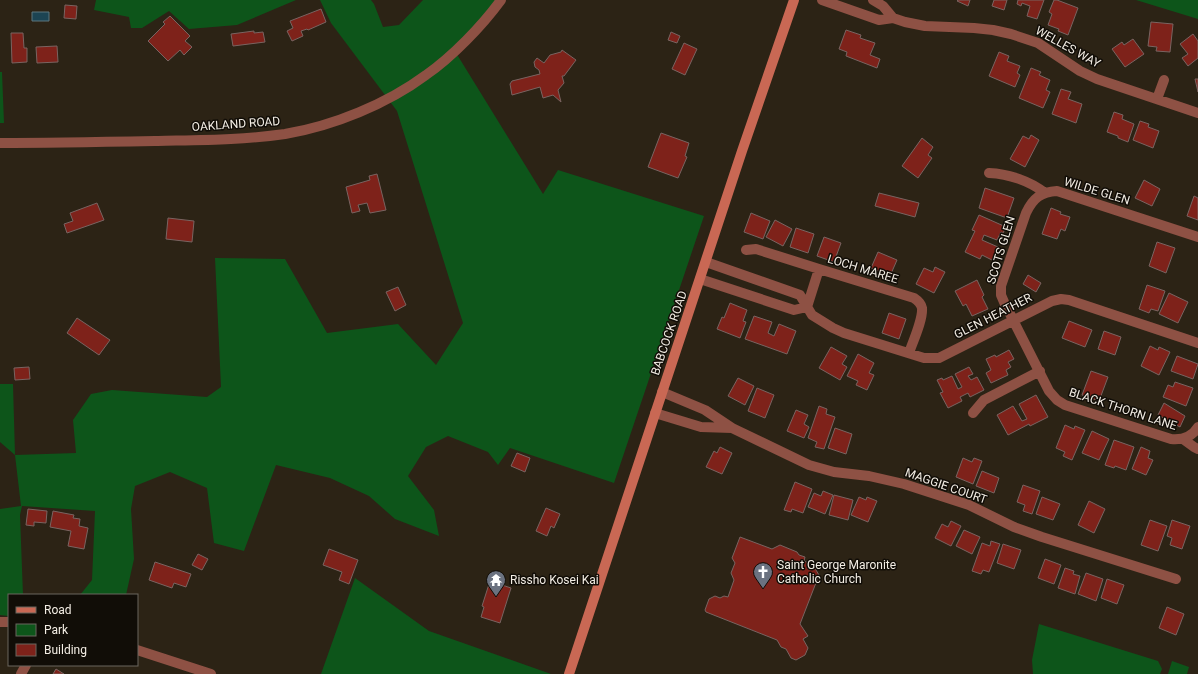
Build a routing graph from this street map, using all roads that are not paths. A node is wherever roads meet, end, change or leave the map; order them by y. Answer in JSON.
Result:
{"nodes":[{"id":1,"x":501,"y":0,"type":"edge"},
{"id":2,"x":794,"y":0,"type":"edge"},
{"id":3,"x":822,"y":0,"type":"edge"},
{"id":4,"x":873,"y":0,"type":"edge"},
{"id":5,"x":893,"y":18,"type":"junction"},
{"id":6,"x":1164,"y":80,"type":"dead end"},
{"id":7,"x":1156,"y":99,"type":"junction"},
{"id":8,"x":1198,"y":113,"type":"edge"},
{"id":9,"x":0,"y":144,"type":"edge"},
{"id":10,"x":989,"y":173,"type":"dead end"},
{"id":11,"x":1045,"y":193,"type":"junction"},
{"id":12,"x":1198,"y":237,"type":"edge"},
{"id":13,"x":746,"y":250,"type":"dead end"},
{"id":14,"x":706,"y":262,"type":"junction"},
{"id":15,"x":819,"y":269,"type":"junction"},
{"id":16,"x":700,"y":279,"type":"junction"},
{"id":17,"x":807,"y":307,"type":"junction"},
{"id":18,"x":1014,"y":320,"type":"junction"},
{"id":19,"x":1198,"y":343,"type":"edge"},
{"id":20,"x":908,"y":353,"type":"junction"},
{"id":21,"x":1040,"y":371,"type":"junction"},
{"id":22,"x":662,"y":392,"type":"junction"},
{"id":23,"x":655,"y":413,"type":"junction"},
{"id":24,"x":973,"y":413,"type":"dead end"},
{"id":25,"x":1198,"y":427,"type":"edge"},
{"id":26,"x":732,"y":428,"type":"junction"},
{"id":27,"x":1183,"y":439,"type":"junction"},
{"id":28,"x":1198,"y":449,"type":"edge"},
{"id":29,"x":1176,"y":578,"type":"dead end"},
{"id":30,"x":138,"y":650,"type":"edge"},
{"id":31,"x":211,"y":674,"type":"edge"},
{"id":32,"x":569,"y":674,"type":"edge"}],
"edges":[{"from":1,"to":9,"type":"street","name":"OAKLAND ROAD"},
{"from":2,"to":14,"type":"main road","name":"BABCOCK ROAD"},
{"from":3,"to":5,"type":"street","name":"WELLES WAY"},
{"from":4,"to":5,"type":"street"},
{"from":5,"to":7,"type":"street","name":"WELLES WAY"},
{"from":6,"to":7,"type":"street"},
{"from":7,"to":8,"type":"street","name":"WELLES WAY"},
{"from":10,"to":11,"type":"street","name":"WILDE GLEN"},
{"from":11,"to":12,"type":"street","name":"WILDE GLEN"},
{"from":11,"to":18,"type":"street","name":"SCOTS GLEN"},
{"from":13,"to":15,"type":"street","name":"LOCH MAREE"},
{"from":14,"to":16,"type":"main road","name":"BABCOCK ROAD"},
{"from":14,"to":17,"type":"street","name":"GLEN HEATHER"},
{"from":15,"to":17,"type":"street"},
{"from":15,"to":20,"type":"street","name":"LOCH MAREE"},
{"from":16,"to":17,"type":"street"},
{"from":16,"to":22,"type":"main road","name":"BABCOCK ROAD"},
{"from":17,"to":20,"type":"street","name":"GLEN HEATHER"},
{"from":18,"to":19,"type":"street","name":"GLEN HEATHER"},
{"from":18,"to":20,"type":"street","name":"GLEN HEATHER"},
{"from":18,"to":21,"type":"street","name":"BLACK THORN LANE"},
{"from":21,"to":24,"type":"street"},
{"from":21,"to":27,"type":"street","name":"BLACK THORN LANE"},
{"from":22,"to":23,"type":"main road","name":"BABCOCK ROAD"},
{"from":22,"to":26,"type":"street","name":"MAGGIE COURT"},
{"from":23,"to":26,"type":"street","name":"MAGGIE COURT"},
{"from":23,"to":32,"type":"main road","name":"BABCOCK ROAD"},
{"from":25,"to":27,"type":"street"},
{"from":26,"to":29,"type":"street","name":"MAGGIE COURT"},
{"from":27,"to":28,"type":"street","name":"BLACK THORN LANE"},
{"from":30,"to":31,"type":"street"}]}
